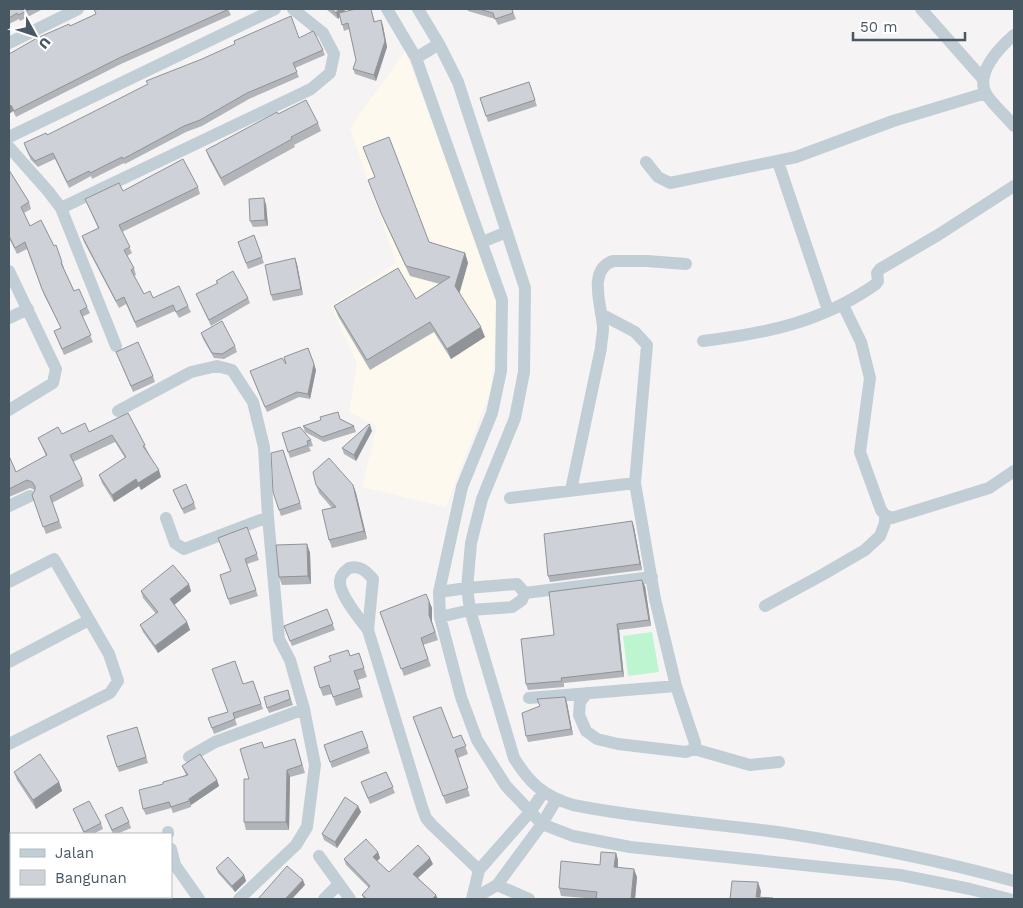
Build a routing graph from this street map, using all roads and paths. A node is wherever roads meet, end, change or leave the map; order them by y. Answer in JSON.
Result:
{"nodes":[{"id":1,"x":78,"y":9,"type":"edge"},
{"id":2,"x":276,"y":9,"type":"edge"},
{"id":3,"x":293,"y":9,"type":"edge"},
{"id":4,"x":387,"y":9,"type":"edge"},
{"id":5,"x":418,"y":9,"type":"edge"},
{"id":6,"x":921,"y":9,"type":"edge"},
{"id":7,"x":1014,"y":35,"type":"edge"},
{"id":8,"x":9,"y":43,"type":"edge"},
{"id":9,"x":439,"y":44,"type":"junction"},
{"id":10,"x":416,"y":58,"type":"junction"},
{"id":11,"x":983,"y":79,"type":"junction"},
{"id":12,"x":986,"y":93,"type":"junction"},
{"id":13,"x":1014,"y":126,"type":"edge"},
{"id":14,"x":9,"y":138,"type":"edge"},
{"id":15,"x":9,"y":147,"type":"edge"},
{"id":16,"x":646,"y":162,"type":"dead end"},
{"id":17,"x":778,"y":162,"type":"junction"},
{"id":18,"x":1014,"y":186,"type":"edge"},
{"id":19,"x":61,"y":208,"type":"junction"},
{"id":20,"x":506,"y":232,"type":"junction"},
{"id":21,"x":482,"y":242,"type":"junction"},
{"id":22,"x":686,"y":264,"type":"dead end"},
{"id":23,"x":9,"y":271,"type":"edge"},
{"id":24,"x":843,"y":305,"type":"junction"},
{"id":25,"x":28,"y":309,"type":"junction"},
{"id":26,"x":828,"y":310,"type":"junction"},
{"id":27,"x":600,"y":314,"type":"junction"},
{"id":28,"x":9,"y":318,"type":"edge"},
{"id":29,"x":703,"y":341,"type":"dead end"},
{"id":30,"x":116,"y":346,"type":"dead end"},
{"id":31,"x":9,"y":410,"type":"edge"},
{"id":32,"x":118,"y":411,"type":"dead end"},
{"id":33,"x":1014,"y":471,"type":"edge"},
{"id":34,"x":635,"y":483,"type":"junction"},
{"id":35,"x":571,"y":490,"type":"junction"},
{"id":36,"x":30,"y":496,"type":"edge"},
{"id":37,"x":510,"y":498,"type":"dead end"},
{"id":38,"x":9,"y":506,"type":"edge"},
{"id":39,"x":885,"y":516,"type":"junction"},
{"id":40,"x":268,"y":517,"type":"junction"},
{"id":41,"x":166,"y":518,"type":"dead end"},
{"id":42,"x":652,"y":577,"type":"junction"},
{"id":43,"x":9,"y":582,"type":"edge"},
{"id":44,"x":467,"y":588,"type":"junction"},
{"id":45,"x":439,"y":592,"type":"junction"},
{"id":46,"x":525,"y":593,"type":"junction"},
{"id":47,"x":765,"y":606,"type":"dead end"},
{"id":48,"x":470,"y":610,"type":"junction"},
{"id":49,"x":440,"y":617,"type":"junction"},
{"id":50,"x":89,"y":620,"type":"junction"},
{"id":51,"x":368,"y":630,"type":"dead end"},
{"id":52,"x":9,"y":662,"type":"edge"},
{"id":53,"x":676,"y":686,"type":"junction"},
{"id":54,"x":587,"y":693,"type":"junction"},
{"id":55,"x":529,"y":698,"type":"dead end"},
{"id":56,"x":304,"y":709,"type":"junction"},
{"id":57,"x":9,"y":744,"type":"edge"},
{"id":58,"x":694,"y":749,"type":"junction"},
{"id":59,"x":189,"y":757,"type":"dead end"},
{"id":60,"x":779,"y":762,"type":"dead end"},
{"id":61,"x":543,"y":793,"type":"junction"},
{"id":62,"x":556,"y":800,"type":"junction"},
{"id":63,"x":530,"y":812,"type":"junction"},
{"id":64,"x":542,"y":824,"type":"junction"},
{"id":65,"x":172,"y":853,"type":"edge"},
{"id":66,"x":319,"y":856,"type":"dead end"},
{"id":67,"x":479,"y":870,"type":"junction"},
{"id":68,"x":1014,"y":882,"type":"edge"},
{"id":69,"x":339,"y":884,"type":"junction"},
{"id":70,"x":497,"y":885,"type":"junction"},
{"id":71,"x":199,"y":899,"type":"edge"},
{"id":72,"x":239,"y":899,"type":"edge"},
{"id":73,"x":324,"y":899,"type":"edge"},
{"id":74,"x":350,"y":899,"type":"edge"},
{"id":75,"x":472,"y":899,"type":"edge"},
{"id":76,"x":529,"y":899,"type":"edge"},
{"id":77,"x":1010,"y":899,"type":"edge"}],
"edges":[{"from":1,"to":8,"type":"street"},
{"from":2,"to":14,"type":"street"},
{"from":3,"to":19,"type":"street"},
{"from":4,"to":10,"type":"street"},
{"from":5,"to":9,"type":"street"},
{"from":6,"to":11,"type":"street"},
{"from":7,"to":11,"type":"street"},
{"from":9,"to":10,"type":"street"},
{"from":9,"to":20,"type":"street"},
{"from":10,"to":21,"type":"street"},
{"from":11,"to":12,"type":"street"},
{"from":12,"to":13,"type":"street"},
{"from":12,"to":17,"type":"street"},
{"from":15,"to":19,"type":"street"},
{"from":16,"to":17,"type":"street"},
{"from":17,"to":26,"type":"street"},
{"from":18,"to":24,"type":"street"},
{"from":19,"to":30,"type":"street"},
{"from":20,"to":21,"type":"street"},
{"from":20,"to":44,"type":"street"},
{"from":21,"to":45,"type":"street"},
{"from":22,"to":27,"type":"street"},
{"from":23,"to":25,"type":"street"},
{"from":24,"to":26,"type":"street"},
{"from":24,"to":39,"type":"street"},
{"from":25,"to":28,"type":"street"},
{"from":25,"to":31,"type":"street"},
{"from":26,"to":29,"type":"street"},
{"from":27,"to":34,"type":"street"},
{"from":27,"to":35,"type":"street"},
{"from":32,"to":40,"type":"street"},
{"from":33,"to":39,"type":"street"},
{"from":34,"to":35,"type":"street"},
{"from":34,"to":42,"type":"street"},
{"from":35,"to":37,"type":"street"},
{"from":36,"to":38,"type":"street"},
{"from":39,"to":47,"type":"street"},
{"from":40,"to":41,"type":"street"},
{"from":40,"to":56,"type":"street"},
{"from":42,"to":46,"type":"street"},
{"from":42,"to":53,"type":"street"},
{"from":43,"to":50,"type":"street"},
{"from":44,"to":45,"type":"street"},
{"from":44,"to":46,"type":"street"},
{"from":44,"to":48,"type":"street"},
{"from":45,"to":49,"type":"street"},
{"from":46,"to":48,"type":"street"},
{"from":48,"to":49,"type":"street"},
{"from":48,"to":61,"type":"street"},
{"from":49,"to":63,"type":"street"},
{"from":50,"to":52,"type":"street"},
{"from":50,"to":57,"type":"street"},
{"from":51,"to":67,"type":"street"},
{"from":53,"to":54,"type":"street"},
{"from":53,"to":58,"type":"street"},
{"from":54,"to":55,"type":"street"},
{"from":54,"to":58,"type":"street"},
{"from":56,"to":59,"type":"street"},
{"from":56,"to":72,"type":"street"},
{"from":58,"to":60,"type":"street"},
{"from":61,"to":62,"type":"street"},
{"from":61,"to":63,"type":"street"},
{"from":62,"to":64,"type":"street"},
{"from":62,"to":68,"type":"street"},
{"from":63,"to":64,"type":"street"},
{"from":63,"to":67,"type":"street"},
{"from":64,"to":70,"type":"street"},
{"from":64,"to":77,"type":"street"},
{"from":65,"to":71,"type":"street"},
{"from":66,"to":69,"type":"street"},
{"from":67,"to":75,"type":"street"},
{"from":69,"to":73,"type":"street"},
{"from":69,"to":74,"type":"street"},
{"from":70,"to":75,"type":"street"},
{"from":70,"to":76,"type":"street"}]}
